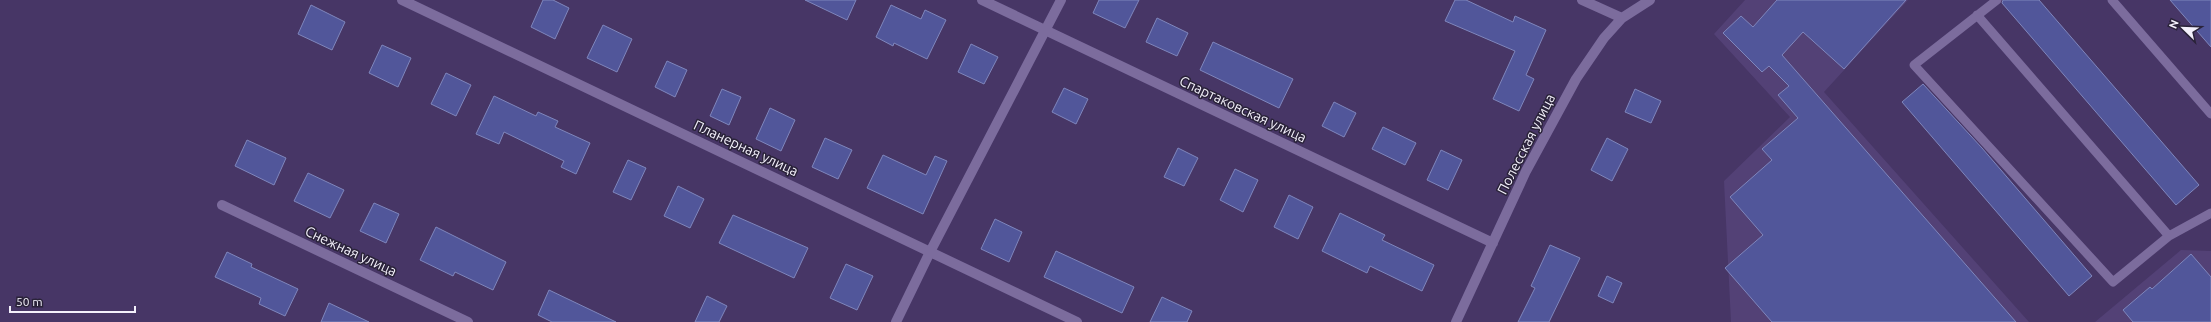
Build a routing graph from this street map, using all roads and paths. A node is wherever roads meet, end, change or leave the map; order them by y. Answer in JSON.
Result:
{"nodes":[{"id":1,"x":402,"y":0,"type":"edge"},
{"id":2,"x":982,"y":0,"type":"edge"},
{"id":3,"x":1061,"y":0,"type":"edge"},
{"id":4,"x":1582,"y":0,"type":"edge"},
{"id":5,"x":1650,"y":0,"type":"edge"},
{"id":6,"x":1997,"y":0,"type":"edge"},
{"id":7,"x":2112,"y":0,"type":"edge"},
{"id":8,"x":1977,"y":15,"type":"junction"},
{"id":9,"x":1622,"y":18,"type":"junction"},
{"id":10,"x":1046,"y":30,"type":"junction"},
{"id":11,"x":2211,"y":114,"type":"edge"},
{"id":12,"x":222,"y":205,"type":"dead end"},
{"id":13,"x":2211,"y":213,"type":"edge"},
{"id":14,"x":2169,"y":236,"type":"junction"},
{"id":15,"x":1493,"y":243,"type":"junction"},
{"id":16,"x":930,"y":252,"type":"junction"},
{"id":17,"x":468,"y":322,"type":"edge"},
{"id":18,"x":896,"y":322,"type":"edge"},
{"id":19,"x":1077,"y":322,"type":"edge"},
{"id":20,"x":1456,"y":322,"type":"edge"}],
"edges":[{"from":1,"to":16,"type":"street","name":"Планерная улица"},
{"from":2,"to":10,"type":"street","name":"Спартаковская улица"},
{"from":3,"to":10,"type":"street"},
{"from":4,"to":9,"type":"street"},
{"from":5,"to":9,"type":"street","name":"Полесская улица"},
{"from":6,"to":8,"type":"lane"},
{"from":7,"to":11,"type":"lane"},
{"from":8,"to":14,"type":"lane"},
{"from":8,"to":14,"type":"lane"},
{"from":9,"to":15,"type":"street","name":"Полесская улица"},
{"from":10,"to":15,"type":"street","name":"Спартаковская улица"},
{"from":10,"to":16,"type":"street"},
{"from":12,"to":17,"type":"street","name":"Снежная улица"},
{"from":13,"to":14,"type":"lane"},
{"from":15,"to":20,"type":"street","name":"Полесская улица"},
{"from":16,"to":18,"type":"street"},
{"from":16,"to":19,"type":"street","name":"Планерная улица"}]}
